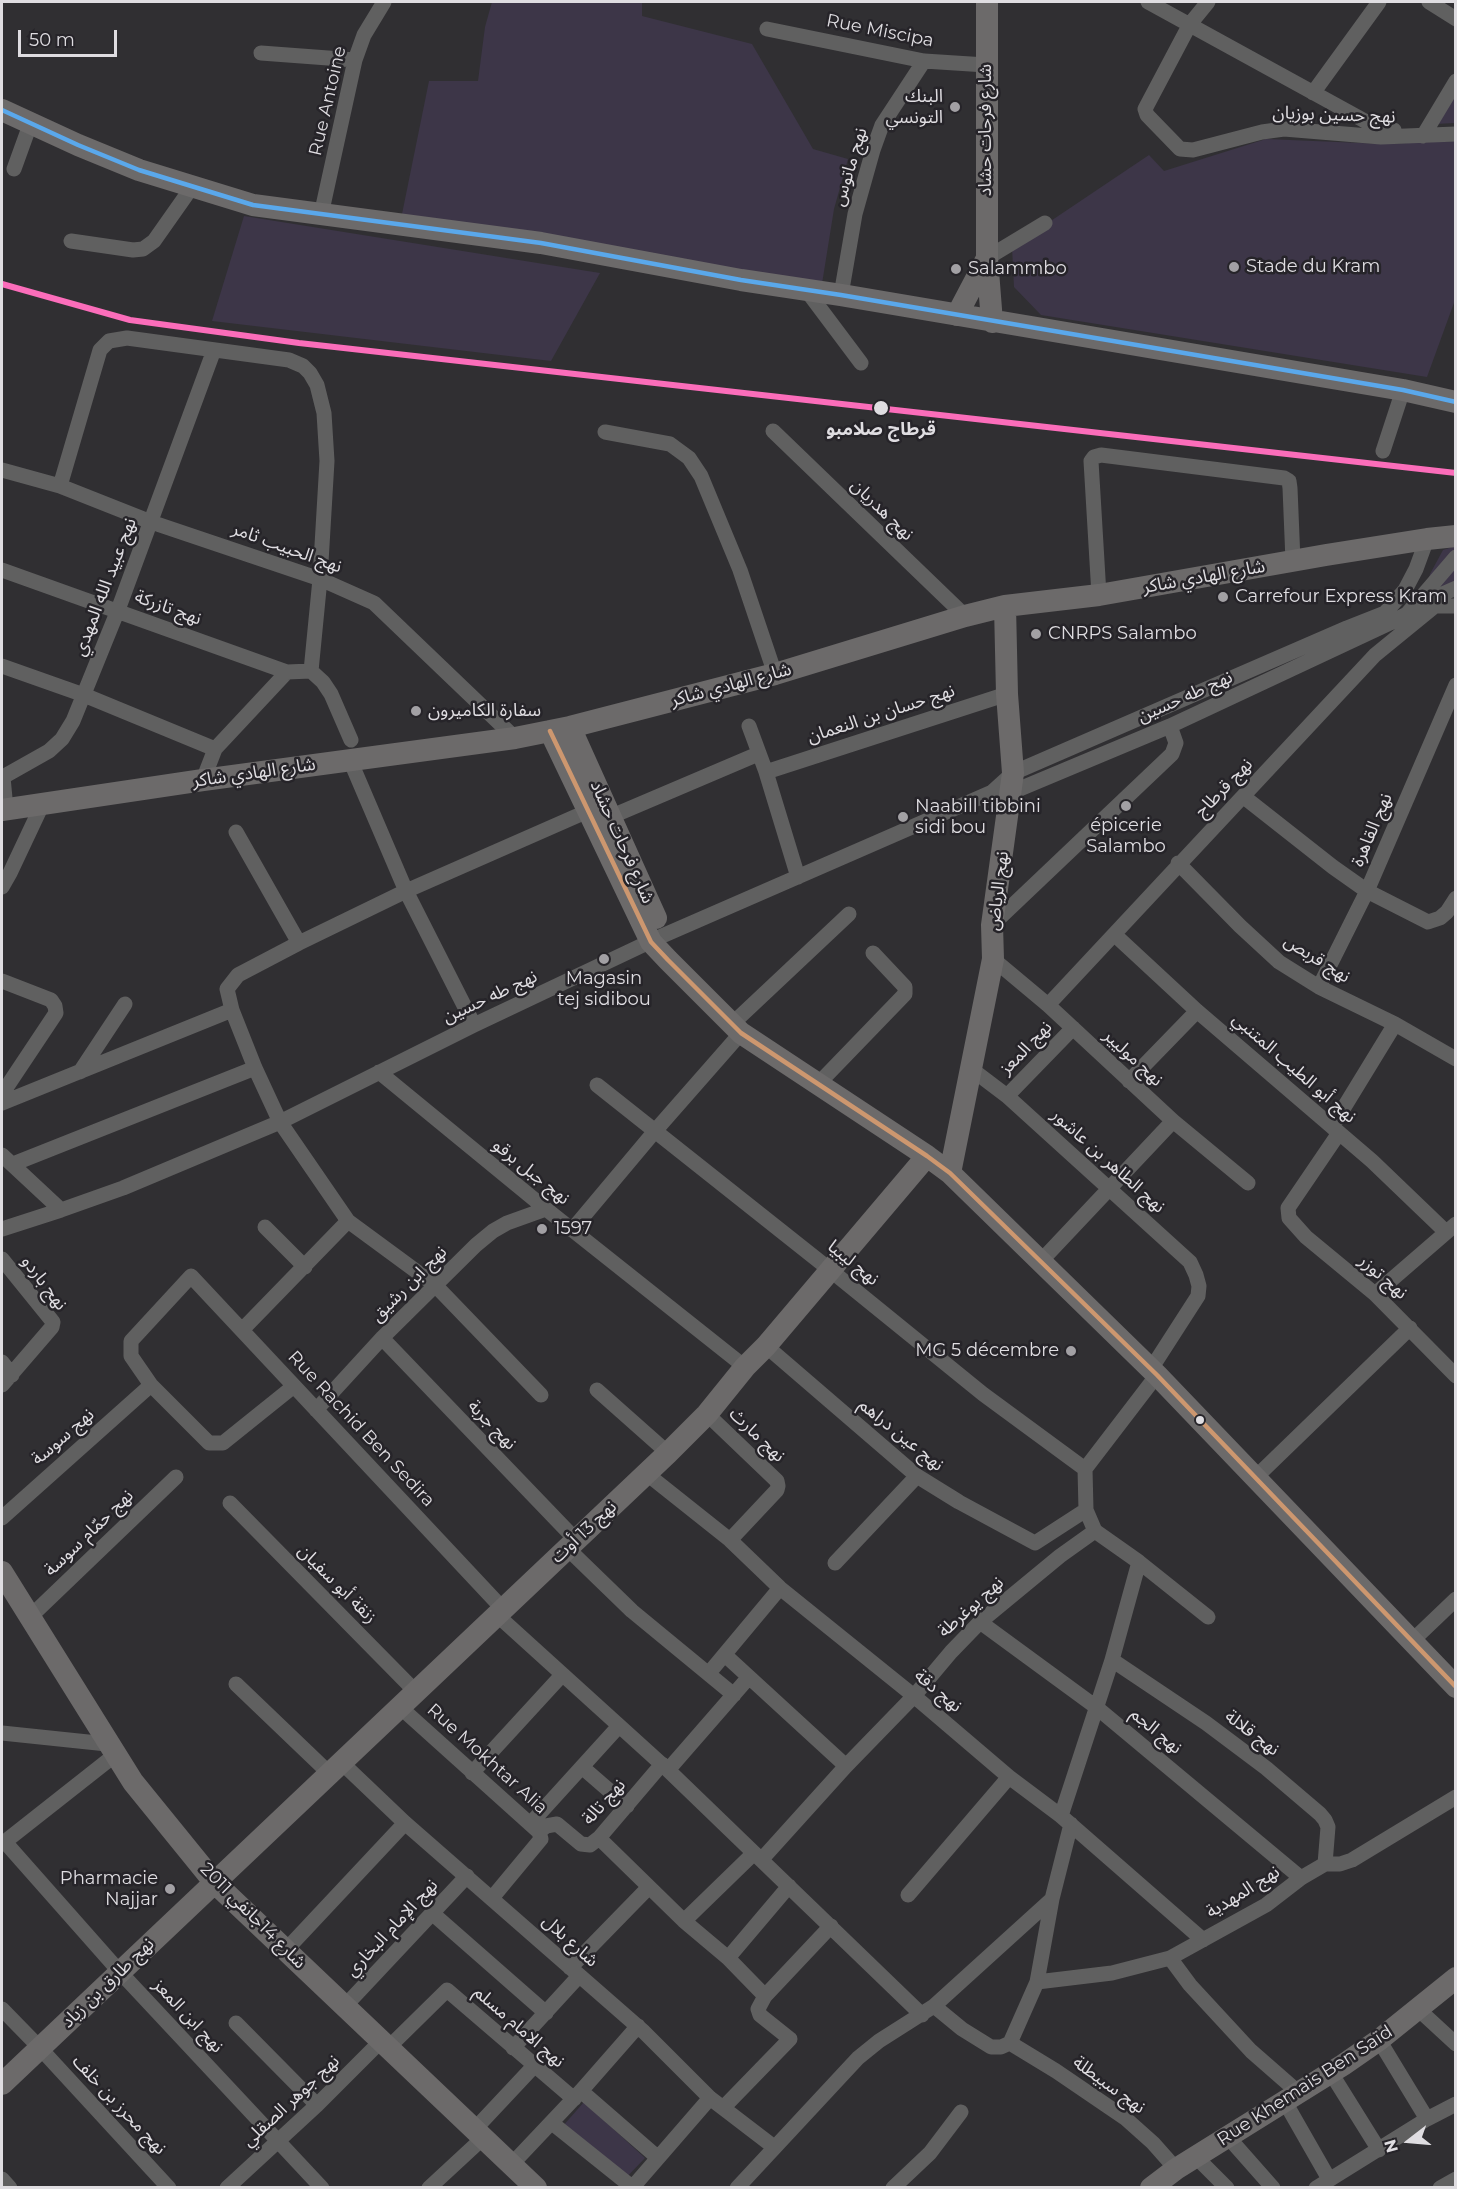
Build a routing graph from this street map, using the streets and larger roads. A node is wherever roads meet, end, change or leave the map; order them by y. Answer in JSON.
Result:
{"nodes":[{"id":1,"x":384,"y":2,"type":"edge"},
{"id":2,"x":987,"y":2,"type":"edge"},
{"id":3,"x":1148,"y":2,"type":"edge"},
{"id":4,"x":1208,"y":2,"type":"edge"},
{"id":5,"x":1379,"y":2,"type":"edge"},
{"id":6,"x":1429,"y":2,"type":"edge"},
{"id":7,"x":1455,"y":19,"type":"edge"},
{"id":8,"x":1190,"y":24,"type":"junction"},
{"id":9,"x":767,"y":29,"type":"dead end"},
{"id":10,"x":261,"y":53,"type":"dead end"},
{"id":11,"x":356,"y":60,"type":"junction"},
{"id":12,"x":924,"y":61,"type":"junction"},
{"id":13,"x":986,"y":65,"type":"junction"},
{"id":14,"x":1455,"y":81,"type":"edge"},
{"id":15,"x":1313,"y":93,"type":"junction"},
{"id":16,"x":2,"y":110,"type":"edge"},
{"id":17,"x":31,"y":122,"type":"junction"},
{"id":18,"x":1455,"y":134,"type":"edge"},
{"id":19,"x":1423,"y":136,"type":"junction"},
{"id":20,"x":14,"y":169,"type":"dead end"},
{"id":21,"x":192,"y":187,"type":"junction"},
{"id":22,"x":321,"y":215,"type":"junction"},
{"id":23,"x":1045,"y":223,"type":"dead end"},
{"id":24,"x":71,"y":241,"type":"dead end"},
{"id":25,"x":987,"y":258,"type":"junction"},
{"id":26,"x":807,"y":291,"type":"junction"},
{"id":27,"x":840,"y":295,"type":"junction"},
{"id":28,"x":957,"y":315,"type":"junction"},
{"id":29,"x":992,"y":322,"type":"junction"},
{"id":30,"x":214,"y":350,"type":"junction"},
{"id":31,"x":861,"y":363,"type":"dead end"},
{"id":32,"x":1403,"y":390,"type":"junction"},
{"id":33,"x":1455,"y":402,"type":"edge"},
{"id":34,"x":773,"y":431,"type":"dead end"},
{"id":35,"x":605,"y":432,"type":"dead end"},
{"id":36,"x":1383,"y":452,"type":"dead end"},
{"id":37,"x":2,"y":470,"type":"edge"},
{"id":38,"x":60,"y":486,"type":"junction"},
{"id":39,"x":151,"y":522,"type":"junction"},
{"id":40,"x":1455,"y":536,"type":"edge"},
{"id":41,"x":1427,"y":539,"type":"junction"},
{"id":42,"x":1455,"y":557,"type":"edge"},
{"id":43,"x":1293,"y":561,"type":"junction"},
{"id":44,"x":2,"y":570,"type":"edge"},
{"id":45,"x":320,"y":579,"type":"junction"},
{"id":46,"x":1455,"y":588,"type":"edge"},
{"id":47,"x":1405,"y":590,"type":"junction"},
{"id":48,"x":1099,"y":595,"type":"junction"},
{"id":49,"x":1426,"y":602,"type":"junction"},
{"id":50,"x":1005,"y":606,"type":"junction"},
{"id":51,"x":1455,"y":606,"type":"edge"},
{"id":52,"x":118,"y":610,"type":"junction"},
{"id":53,"x":965,"y":616,"type":"junction"},
{"id":54,"x":1388,"y":618,"type":"junction"},
{"id":55,"x":2,"y":666,"type":"edge"},
{"id":56,"x":311,"y":671,"type":"junction"},
{"id":57,"x":287,"y":672,"type":"junction"},
{"id":58,"x":775,"y":674,"type":"junction"},
{"id":59,"x":1455,"y":685,"type":"edge"},
{"id":60,"x":1007,"y":694,"type":"junction"},
{"id":61,"x":84,"y":695,"type":"junction"},
{"id":62,"x":749,"y":726,"type":"dead end"},
{"id":63,"x":1170,"y":726,"type":"junction"},
{"id":64,"x":560,"y":729,"type":"junction"},
{"id":65,"x":515,"y":738,"type":"junction"},
{"id":66,"x":215,"y":749,"type":"junction"},
{"id":67,"x":350,"y":750,"type":"junction"},
{"id":68,"x":758,"y":754,"type":"junction"},
{"id":69,"x":766,"y":772,"type":"junction"},
{"id":70,"x":2,"y":777,"type":"edge"},
{"id":71,"x":204,"y":780,"type":"junction"},
{"id":72,"x":1005,"y":786,"type":"junction"},
{"id":73,"x":1244,"y":796,"type":"junction"},
{"id":74,"x":43,"y":803,"type":"junction"},
{"id":75,"x":4,"y":809,"type":"edge"},
{"id":76,"x":588,"y":811,"type":"junction"},
{"id":77,"x":610,"y":817,"type":"junction"},
{"id":78,"x":236,"y":832,"type":"dead end"},
{"id":79,"x":1178,"y":863,"type":"junction"},
{"id":80,"x":798,"y":877,"type":"junction"},
{"id":81,"x":2,"y":887,"type":"edge"},
{"id":82,"x":406,"y":891,"type":"junction"},
{"id":83,"x":1367,"y":891,"type":"junction"},
{"id":84,"x":1455,"y":898,"type":"edge"},
{"id":85,"x":849,"y":914,"type":"dead end"},
{"id":86,"x":992,"y":925,"type":"junction"},
{"id":87,"x":1115,"y":935,"type":"junction"},
{"id":88,"x":658,"y":939,"type":"junction"},
{"id":89,"x":298,"y":943,"type":"junction"},
{"id":90,"x":873,"y":953,"type":"dead end"},
{"id":91,"x":993,"y":959,"type":"junction"},
{"id":92,"x":2,"y":981,"type":"edge"},
{"id":93,"x":1319,"y":987,"type":"junction"},
{"id":94,"x":125,"y":1004,"type":"dead end"},
{"id":95,"x":1048,"y":1005,"type":"junction"},
{"id":96,"x":232,"y":1010,"type":"junction"},
{"id":97,"x":1197,"y":1011,"type":"junction"},
{"id":98,"x":1395,"y":1024,"type":"junction"},
{"id":99,"x":474,"y":1025,"type":"junction"},
{"id":100,"x":1073,"y":1028,"type":"junction"},
{"id":101,"x":736,"y":1029,"type":"junction"},
{"id":102,"x":1455,"y":1059,"type":"edge"},
{"id":103,"x":255,"y":1068,"type":"junction"},
{"id":104,"x":970,"y":1068,"type":"junction"},
{"id":105,"x":80,"y":1072,"type":"junction"},
{"id":106,"x":379,"y":1072,"type":"junction"},
{"id":107,"x":1129,"y":1081,"type":"junction"},
{"id":108,"x":819,"y":1083,"type":"junction"},
{"id":109,"x":597,"y":1085,"type":"dead end"},
{"id":110,"x":2,"y":1094,"type":"edge"},
{"id":111,"x":1007,"y":1096,"type":"junction"},
{"id":112,"x":2,"y":1103,"type":"edge"},
{"id":113,"x":1173,"y":1120,"type":"junction"},
{"id":114,"x":280,"y":1122,"type":"junction"},
{"id":115,"x":1336,"y":1130,"type":"junction"},
{"id":116,"x":654,"y":1131,"type":"junction"},
{"id":117,"x":927,"y":1156,"type":"junction"},
{"id":118,"x":5,"y":1159,"type":"edge"},
{"id":119,"x":950,"y":1173,"type":"junction"},
{"id":120,"x":1248,"y":1183,"type":"dead end"},
{"id":121,"x":1109,"y":1189,"type":"junction"},
{"id":122,"x":546,"y":1209,"type":"junction"},
{"id":123,"x":61,"y":1210,"type":"junction"},
{"id":124,"x":348,"y":1221,"type":"junction"},
{"id":125,"x":264,"y":1227,"type":"dead end"},
{"id":126,"x":1451,"y":1228,"type":"edge"},
{"id":127,"x":2,"y":1229,"type":"edge"},
{"id":128,"x":572,"y":1230,"type":"junction"},
{"id":129,"x":2,"y":1259,"type":"edge"},
{"id":130,"x":1041,"y":1261,"type":"junction"},
{"id":131,"x":305,"y":1267,"type":"junction"},
{"id":132,"x":830,"y":1269,"type":"junction"},
{"id":133,"x":435,"y":1285,"type":"junction"},
{"id":134,"x":1375,"y":1294,"type":"junction"},
{"id":135,"x":1410,"y":1328,"type":"junction"},
{"id":136,"x":242,"y":1330,"type":"junction"},
{"id":137,"x":382,"y":1338,"type":"junction"},
{"id":138,"x":766,"y":1346,"type":"junction"},
{"id":139,"x":2,"y":1362,"type":"edge"},
{"id":140,"x":745,"y":1367,"type":"junction"},
{"id":141,"x":1154,"y":1372,"type":"junction"},
{"id":142,"x":1455,"y":1376,"type":"edge"},
{"id":143,"x":7,"y":1380,"type":"edge"},
{"id":144,"x":151,"y":1385,"type":"junction"},
{"id":145,"x":294,"y":1386,"type":"junction"},
{"id":146,"x":597,"y":1390,"type":"dead end"},
{"id":147,"x":541,"y":1395,"type":"dead end"},
{"id":148,"x":316,"y":1410,"type":"junction"},
{"id":149,"x":707,"y":1414,"type":"junction"},
{"id":150,"x":669,"y":1452,"type":"junction"},
{"id":151,"x":1085,"y":1469,"type":"junction"},
{"id":152,"x":647,"y":1474,"type":"junction"},
{"id":153,"x":917,"y":1476,"type":"junction"},
{"id":154,"x":176,"y":1477,"type":"dead end"},
{"id":155,"x":1255,"y":1478,"type":"junction"},
{"id":156,"x":230,"y":1503,"type":"dead end"},
{"id":157,"x":1086,"y":1510,"type":"junction"},
{"id":158,"x":2,"y":1518,"type":"edge"},
{"id":159,"x":1095,"y":1531,"type":"junction"},
{"id":160,"x":730,"y":1540,"type":"junction"},
{"id":161,"x":1035,"y":1542,"type":"junction"},
{"id":162,"x":571,"y":1544,"type":"junction"},
{"id":163,"x":1060,"y":1556,"type":"junction"},
{"id":164,"x":1139,"y":1562,"type":"junction"},
{"id":165,"x":835,"y":1563,"type":"dead end"},
{"id":166,"x":2,"y":1572,"type":"edge"},
{"id":167,"x":780,"y":1588,"type":"junction"},
{"id":168,"x":1455,"y":1599,"type":"edge"},
{"id":169,"x":500,"y":1612,"type":"junction"},
{"id":170,"x":30,"y":1617,"type":"junction"},
{"id":171,"x":1208,"y":1617,"type":"dead end"},
{"id":172,"x":980,"y":1622,"type":"junction"},
{"id":173,"x":1411,"y":1642,"type":"junction"},
{"id":174,"x":725,"y":1655,"type":"junction"},
{"id":175,"x":1112,"y":1660,"type":"junction"},
{"id":176,"x":709,"y":1673,"type":"junction"},
{"id":177,"x":562,"y":1675,"type":"junction"},
{"id":178,"x":749,"y":1677,"type":"junction"},
{"id":179,"x":236,"y":1684,"type":"dead end"},
{"id":180,"x":1455,"y":1687,"type":"edge"},
{"id":181,"x":734,"y":1695,"type":"junction"},
{"id":182,"x":914,"y":1695,"type":"junction"},
{"id":183,"x":408,"y":1699,"type":"junction"},
{"id":184,"x":1096,"y":1707,"type":"junction"},
{"id":185,"x":619,"y":1726,"type":"junction"},
{"id":186,"x":2,"y":1733,"type":"edge"},
{"id":187,"x":111,"y":1750,"type":"junction"},
{"id":188,"x":846,"y":1766,"type":"junction"},
{"id":189,"x":582,"y":1767,"type":"junction"},
{"id":190,"x":665,"y":1767,"type":"junction"},
{"id":191,"x":336,"y":1769,"type":"junction"},
{"id":192,"x":472,"y":1773,"type":"junction"},
{"id":193,"x":1009,"y":1777,"type":"junction"},
{"id":194,"x":1455,"y":1797,"type":"edge"},
{"id":195,"x":627,"y":1806,"type":"junction"},
{"id":196,"x":1066,"y":1820,"type":"junction"},
{"id":197,"x":405,"y":1823,"type":"junction"},
{"id":198,"x":534,"y":1828,"type":"junction"},
{"id":199,"x":599,"y":1838,"type":"junction"},
{"id":200,"x":3,"y":1843,"type":"edge"},
{"id":201,"x":758,"y":1856,"type":"junction"},
{"id":202,"x":1325,"y":1864,"type":"junction"},
{"id":203,"x":467,"y":1876,"type":"junction"},
{"id":204,"x":1301,"y":1878,"type":"junction"},
{"id":205,"x":215,"y":1883,"type":"junction"},
{"id":206,"x":649,"y":1887,"type":"junction"},
{"id":207,"x":789,"y":1887,"type":"junction"},
{"id":208,"x":908,"y":1895,"type":"dead end"},
{"id":209,"x":492,"y":1898,"type":"junction"},
{"id":210,"x":1052,"y":1899,"type":"junction"},
{"id":211,"x":432,"y":1913,"type":"junction"},
{"id":212,"x":684,"y":1922,"type":"junction"},
{"id":213,"x":831,"y":1926,"type":"junction"},
{"id":214,"x":1203,"y":1940,"type":"junction"},
{"id":215,"x":285,"y":1951,"type":"junction"},
{"id":216,"x":728,"y":1958,"type":"junction"},
{"id":217,"x":1170,"y":1958,"type":"junction"},
{"id":218,"x":119,"y":1971,"type":"junction"},
{"id":219,"x":575,"y":1972,"type":"junction"},
{"id":220,"x":1455,"y":1978,"type":"edge"},
{"id":221,"x":1037,"y":1982,"type":"junction"},
{"id":222,"x":765,"y":1996,"type":"junction"},
{"id":223,"x":345,"y":2006,"type":"junction"},
{"id":224,"x":934,"y":2006,"type":"junction"},
{"id":225,"x":2,"y":2009,"type":"edge"},
{"id":226,"x":1418,"y":2009,"type":"junction"},
{"id":227,"x":546,"y":2013,"type":"junction"},
{"id":228,"x":922,"y":2015,"type":"junction"},
{"id":229,"x":236,"y":2023,"type":"dead end"},
{"id":230,"x":638,"y":2026,"type":"junction"},
{"id":231,"x":1379,"y":2040,"type":"junction"},
{"id":232,"x":1010,"y":2043,"type":"junction"},
{"id":233,"x":384,"y":2044,"type":"junction"},
{"id":234,"x":1455,"y":2044,"type":"edge"},
{"id":235,"x":40,"y":2048,"type":"junction"},
{"id":236,"x":513,"y":2048,"type":"junction"},
{"id":237,"x":534,"y":2066,"type":"junction"},
{"id":238,"x":1331,"y":2073,"type":"junction"},
{"id":239,"x":2,"y":2084,"type":"edge"},
{"id":240,"x":577,"y":2095,"type":"junction"},
{"id":241,"x":710,"y":2098,"type":"junction"},
{"id":242,"x":1292,"y":2098,"type":"junction"},
{"id":243,"x":1455,"y":2104,"type":"edge"},
{"id":244,"x":317,"y":2105,"type":"junction"},
{"id":245,"x":723,"y":2108,"type":"junction"},
{"id":246,"x":961,"y":2112,"type":"dead end"},
{"id":247,"x":1427,"y":2119,"type":"junction"},
{"id":248,"x":552,"y":2123,"type":"junction"},
{"id":249,"x":478,"y":2134,"type":"junction"},
{"id":250,"x":1228,"y":2137,"type":"junction"},
{"id":251,"x":278,"y":2140,"type":"junction"},
{"id":252,"x":774,"y":2147,"type":"junction"},
{"id":253,"x":1379,"y":2150,"type":"junction"},
{"id":254,"x":657,"y":2157,"type":"junction"},
{"id":255,"x":1196,"y":2157,"type":"junction"},
{"id":256,"x":511,"y":2165,"type":"junction"},
{"id":257,"x":1174,"y":2177,"type":"edge"},
{"id":258,"x":2,"y":2179,"type":"edge"},
{"id":259,"x":1329,"y":2179,"type":"junction"},
{"id":260,"x":1455,"y":2179,"type":"edge"},
{"id":261,"x":10,"y":2187,"type":"edge"},
{"id":262,"x":169,"y":2187,"type":"edge"},
{"id":263,"x":227,"y":2187,"type":"edge"},
{"id":264,"x":322,"y":2187,"type":"edge"},
{"id":265,"x":429,"y":2187,"type":"edge"},
{"id":266,"x":536,"y":2187,"type":"edge"},
{"id":267,"x":632,"y":2187,"type":"edge"},
{"id":268,"x":737,"y":2187,"type":"edge"},
{"id":269,"x":893,"y":2187,"type":"edge"},
{"id":270,"x":1151,"y":2187,"type":"edge"},
{"id":271,"x":1227,"y":2187,"type":"edge"},
{"id":272,"x":1273,"y":2187,"type":"edge"},
{"id":273,"x":1316,"y":2187,"type":"edge"},
{"id":274,"x":1440,"y":2187,"type":"edge"}],
"edges":[{"from":1,"to":11,"type":"street","name":"Rue Antoine"},
{"from":2,"to":13,"type":"street","name":"شارع فرحات حشاد"},
{"from":3,"to":8,"type":"street"},
{"from":4,"to":8,"type":"street"},
{"from":5,"to":15,"type":"street"},
{"from":6,"to":7,"type":"street"},
{"from":8,"to":15,"type":"street"},
{"from":8,"to":19,"type":"street","name":"نهج حسين بوزيان"},
{"from":9,"to":12,"type":"street","name":"Rue Miscipa"},
{"from":10,"to":11,"type":"street"},
{"from":11,"to":22,"type":"street","name":"Rue Antoine"},
{"from":12,"to":13,"type":"street","name":"Rue Miscipa"},
{"from":12,"to":27,"type":"street","name":"نهج ماتوس"},
{"from":13,"to":25,"type":"street","name":"شارع فرحات حشاد"},
{"from":14,"to":19,"type":"street"},
{"from":15,"to":19,"type":"street"},
{"from":16,"to":17,"type":"street"},
{"from":17,"to":20,"type":"street"},
{"from":17,"to":21,"type":"street"},
{"from":18,"to":19,"type":"street"},
{"from":21,"to":22,"type":"street"},
{"from":21,"to":24,"type":"street"},
{"from":22,"to":26,"type":"street"},
{"from":23,"to":25,"type":"street"},
{"from":25,"to":28,"type":"street","name":"شارع فرحات حشاد"},
{"from":25,"to":29,"type":"street","name":"شارع فرحات حشاد"},
{"from":26,"to":27,"type":"street"},
{"from":26,"to":31,"type":"street"},
{"from":27,"to":28,"type":"street"},
{"from":28,"to":29,"type":"street"},
{"from":29,"to":32,"type":"street"},
{"from":30,"to":38,"type":"street"},
{"from":30,"to":39,"type":"street","name":"نهج عبيد الله المهدي"},
{"from":30,"to":45,"type":"street"},
{"from":32,"to":33,"type":"street"},
{"from":32,"to":36,"type":"street"},
{"from":34,"to":53,"type":"street","name":"نهج هدريان"},
{"from":35,"to":58,"type":"street"},
{"from":37,"to":38,"type":"street","name":"نهج الحبيب ثامر"},
{"from":38,"to":39,"type":"street","name":"نهج الحبيب ثامر"},
{"from":39,"to":45,"type":"street","name":"نهج الحبيب ثامر"},
{"from":39,"to":52,"type":"street","name":"نهج عبيد الله المهدي"},
{"from":40,"to":41,"type":"street","name":"شارع الهادي شاكر"},
{"from":41,"to":43,"type":"street","name":"شارع الهادي شاكر"},
{"from":41,"to":47,"type":"street"},
{"from":42,"to":49,"type":"street"},
{"from":43,"to":48,"type":"street","name":"شارع الهادي شاكر"},
{"from":43,"to":48,"type":"street"},
{"from":44,"to":52,"type":"street","name":"نهج تازركة"},
{"from":45,"to":56,"type":"street"},
{"from":45,"to":65,"type":"street","name":"نهج الحبيب ثامر"},
{"from":46,"to":49,"type":"street"},
{"from":47,"to":49,"type":"street"},
{"from":47,"to":54,"type":"street"},
{"from":48,"to":50,"type":"street","name":"شارع الهادي شاكر"},
{"from":49,"to":51,"type":"street"},
{"from":49,"to":54,"type":"street"},
{"from":49,"to":73,"type":"street","name":"نهج قرطاج"},
{"from":50,"to":53,"type":"street","name":"شارع الهادي شاكر"},
{"from":50,"to":60,"type":"street","name":"نهج الرياض"},
{"from":52,"to":57,"type":"street","name":"نهج تازركة"},
{"from":52,"to":61,"type":"street","name":"نهج عبيد الله المهدي"},
{"from":53,"to":58,"type":"street","name":"شارع الهادي شاكر"},
{"from":54,"to":63,"type":"street","name":"نهج طه حسين"},
{"from":54,"to":72,"type":"street","name":"نهج طه حسين"},
{"from":55,"to":61,"type":"street"},
{"from":56,"to":57,"type":"street"},
{"from":56,"to":67,"type":"street"},
{"from":57,"to":66,"type":"street"},
{"from":58,"to":64,"type":"street","name":"شارع الهادي شاكر"},
{"from":59,"to":83,"type":"street","name":"نهج القاهرة"},
{"from":60,"to":69,"type":"street","name":"نهج حسان بن النعمان"},
{"from":60,"to":72,"type":"street","name":"نهج الرياض"},
{"from":61,"to":66,"type":"street"},
{"from":61,"to":70,"type":"street","name":"نهج عبيد الله المهدي"},
{"from":62,"to":68,"type":"street"},
{"from":63,"to":72,"type":"street","name":"نهج طه حسين"},
{"from":63,"to":86,"type":"street"},
{"from":64,"to":65,"type":"street","name":"شارع الهادي شاكر"},
{"from":64,"to":76,"type":"street","name":"شارع فرحات حشاد"},
{"from":64,"to":77,"type":"street","name":"شارع فرحات حشاد"},
{"from":65,"to":67,"type":"street","name":"شارع الهادي شاكر"},
{"from":66,"to":71,"type":"street"},
{"from":67,"to":71,"type":"street","name":"شارع الهادي شاكر"},
{"from":67,"to":82,"type":"street"},
{"from":68,"to":69,"type":"street"},
{"from":68,"to":77,"type":"street"},
{"from":69,"to":80,"type":"street"},
{"from":70,"to":75,"type":"street","name":"نهج عبيد الله المهدي"},
{"from":71,"to":74,"type":"street","name":"شارع الهادي شاكر"},
{"from":72,"to":80,"type":"street","name":"نهج طه حسين"},
{"from":72,"to":86,"type":"street","name":"نهج الرياض"},
{"from":73,"to":79,"type":"street","name":"نهج قرطاج"},
{"from":73,"to":83,"type":"street"},
{"from":74,"to":75,"type":"street","name":"شارع الهادي شاكر"},
{"from":74,"to":81,"type":"street"},
{"from":76,"to":82,"type":"street"},
{"from":76,"to":88,"type":"street","name":"شارع فرحات حشاد"},
{"from":77,"to":88,"type":"street","name":"شارع فرحات حشاد"},
{"from":78,"to":89,"type":"street"},
{"from":79,"to":87,"type":"street","name":"نهج قرطاج"},
{"from":79,"to":93,"type":"street","name":"نهج قربص"},
{"from":80,"to":88,"type":"street","name":"نهج طه حسين"},
{"from":82,"to":89,"type":"street"},
{"from":82,"to":99,"type":"street"},
{"from":83,"to":84,"type":"street"},
{"from":83,"to":93,"type":"street","name":"نهج القاهرة"},
{"from":85,"to":101,"type":"street"},
{"from":86,"to":91,"type":"street","name":"نهج الرياض"},
{"from":87,"to":95,"type":"street","name":"نهج قرطاج"},
{"from":87,"to":97,"type":"street","name":"نهج أبو الطيب المتنبي"},
{"from":88,"to":99,"type":"street","name":"نهج طه حسين"},
{"from":88,"to":101,"type":"street","name":"شارع فرحات حشاد"},
{"from":89,"to":96,"type":"street"},
{"from":90,"to":108,"type":"street"},
{"from":91,"to":95,"type":"street","name":"نهج موليير"},
{"from":91,"to":104,"type":"street","name":"نهج الرياض"},
{"from":92,"to":110,"type":"street"},
{"from":93,"to":98,"type":"street","name":"نهج قربص"},
{"from":94,"to":105,"type":"street"},
{"from":95,"to":100,"type":"street","name":"نهج موليير"},
{"from":96,"to":103,"type":"street"},
{"from":96,"to":105,"type":"street"},
{"from":97,"to":107,"type":"street"},
{"from":97,"to":115,"type":"street","name":"نهج أبو الطيب المتنبي"},
{"from":98,"to":102,"type":"street","name":"نهج قربص"},
{"from":98,"to":115,"type":"street"},
{"from":99,"to":106,"type":"street","name":"نهج طه حسين"},
{"from":100,"to":107,"type":"street","name":"نهج موليير"},
{"from":100,"to":111,"type":"street","name":"نهج المعز"},
{"from":101,"to":108,"type":"street","name":"شارع فرحات حشاد"},
{"from":101,"to":116,"type":"street"},
{"from":103,"to":114,"type":"street"},
{"from":103,"to":118,"type":"street"},
{"from":104,"to":111,"type":"street","name":"نهج الطاهر بن عاشور"},
{"from":104,"to":119,"type":"street","name":"نهج الرياض"},
{"from":105,"to":112,"type":"street"},
{"from":106,"to":114,"type":"street","name":"نهج طه حسين"},
{"from":106,"to":122,"type":"street","name":"نهج جبل برقو"},
{"from":107,"to":113,"type":"street","name":"نهج موليير"},
{"from":108,"to":117,"type":"street","name":"شارع فرحات حشاد"},
{"from":109,"to":116,"type":"street","name":"نهج ليبيا"},
{"from":111,"to":121,"type":"street","name":"نهج الطاهر بن عاشور"},
{"from":113,"to":120,"type":"street","name":"نهج موليير"},
{"from":113,"to":121,"type":"street"},
{"from":114,"to":123,"type":"street","name":"نهج طه حسين"},
{"from":114,"to":124,"type":"street"},
{"from":115,"to":126,"type":"street","name":"نهج أبو الطيب المتنبي"},
{"from":115,"to":134,"type":"street","name":"نهج توزر"},
{"from":116,"to":128,"type":"street"},
{"from":116,"to":132,"type":"street","name":"نهج ليبيا"},
{"from":117,"to":119,"type":"street","name":"شارع فرحات حشاد"},
{"from":117,"to":132,"type":"street","name":"نهج 13 أوت"},
{"from":118,"to":123,"type":"street"},
{"from":119,"to":130,"type":"street","name":"شارع فرحات حشاد"},
{"from":121,"to":130,"type":"street"},
{"from":121,"to":141,"type":"street","name":"نهج الطاهر بن عاشور"},
{"from":122,"to":128,"type":"street","name":"نهج جبل برقو"},
{"from":122,"to":133,"type":"street","name":"نهج ابن رشيق"},
{"from":123,"to":127,"type":"street","name":"نهج طه حسين"},
{"from":124,"to":131,"type":"street"},
{"from":124,"to":133,"type":"street"},
{"from":125,"to":131,"type":"street"},
{"from":126,"to":134,"type":"street"},
{"from":128,"to":140,"type":"street","name":"نهج جبل برقو"},
{"from":129,"to":143,"type":"street","name":"نهج باردو"},
{"from":130,"to":141,"type":"street","name":"شارع فرحات حشاد"},
{"from":131,"to":136,"type":"street"},
{"from":132,"to":138,"type":"street","name":"نهج 13 أوت"},
{"from":132,"to":151,"type":"street","name":"نهج ليبيا"},
{"from":133,"to":137,"type":"street","name":"نهج ابن رشيق"},
{"from":133,"to":147,"type":"street"},
{"from":134,"to":135,"type":"street","name":"نهج توزر"},
{"from":135,"to":142,"type":"street","name":"نهج توزر"},
{"from":135,"to":155,"type":"street"},
{"from":136,"to":144,"type":"street","name":"Rue Rachid Ben Sedira"},
{"from":136,"to":145,"type":"street","name":"Rue Rachid Ben Sedira"},
{"from":137,"to":148,"type":"street","name":"نهج ابن رشيق"},
{"from":137,"to":162,"type":"street","name":"نهج جربة"},
{"from":138,"to":140,"type":"street","name":"نهج 13 أوت"},
{"from":138,"to":153,"type":"street","name":"نهج عين دراهم"},
{"from":139,"to":143,"type":"street"},
{"from":140,"to":149,"type":"street","name":"نهج 13 أوت"},
{"from":141,"to":151,"type":"street"},
{"from":141,"to":155,"type":"street","name":"شارع فرحات حشاد"},
{"from":144,"to":145,"type":"street"},
{"from":144,"to":158,"type":"street","name":"نهج سوسة"},
{"from":145,"to":148,"type":"street","name":"Rue Rachid Ben Sedira"},
{"from":146,"to":150,"type":"street"},
{"from":148,"to":169,"type":"street","name":"Rue Rachid Ben Sedira"},
{"from":149,"to":150,"type":"street","name":"نهج 13 أوت"},
{"from":149,"to":160,"type":"street","name":"نهج مارث"},
{"from":150,"to":152,"type":"street","name":"نهج 13 أوت"},
{"from":151,"to":157,"type":"street"},
{"from":152,"to":160,"type":"street","name":"نهج دقة"},
{"from":152,"to":162,"type":"street","name":"نهج 13 أوت"},
{"from":153,"to":161,"type":"street","name":"نهج عين دراهم"},
{"from":153,"to":165,"type":"street"},
{"from":154,"to":170,"type":"street","name":"نهج حمّام سوسة"},
{"from":155,"to":173,"type":"street","name":"شارع فرحات حشاد"},
{"from":156,"to":183,"type":"street","name":"زنقة أبو سفيان"},
{"from":157,"to":159,"type":"street"},
{"from":157,"to":161,"type":"street"},
{"from":159,"to":163,"type":"street","name":"نهج يوغرطة"},
{"from":159,"to":164,"type":"street"},
{"from":160,"to":167,"type":"street","name":"نهج دقة"},
{"from":161,"to":163,"type":"street","name":"نهج عين دراهم"},
{"from":162,"to":169,"type":"street","name":"نهج 13 أوت"},
{"from":162,"to":176,"type":"street","name":"نهج جربة"},
{"from":163,"to":172,"type":"street","name":"نهج يوغرطة"},
{"from":164,"to":171,"type":"street"},
{"from":164,"to":175,"type":"street"},
{"from":166,"to":170,"type":"street","name":"شارع 14جانفي 2011"},
{"from":167,"to":174,"type":"street"},
{"from":167,"to":182,"type":"street","name":"نهج دقة"},
{"from":168,"to":173,"type":"street"},
{"from":169,"to":177,"type":"street","name":"Rue Rachid Ben Sedira"},
{"from":169,"to":183,"type":"street","name":"نهج 13 أوت"},
{"from":170,"to":187,"type":"street","name":"شارع 14جانفي 2011"},
{"from":172,"to":182,"type":"street","name":"نهج يوغرطة"},
{"from":172,"to":184,"type":"street","name":"نهج الجم"},
{"from":173,"to":180,"type":"street","name":"شارع فرحات حشاد"},
{"from":174,"to":176,"type":"street"},
{"from":174,"to":178,"type":"street"},
{"from":175,"to":184,"type":"street"},
{"from":175,"to":202,"type":"street","name":"نهج قلالة"},
{"from":176,"to":181,"type":"street","name":"نهج جربة"},
{"from":177,"to":185,"type":"street","name":"Rue Rachid Ben Sedira"},
{"from":177,"to":192,"type":"street"},
{"from":178,"to":181,"type":"street","name":"نهج تالة"},
{"from":178,"to":188,"type":"street"},
{"from":179,"to":191,"type":"street","name":"شارع بلال"},
{"from":181,"to":190,"type":"street","name":"نهج تالة"},
{"from":182,"to":188,"type":"street","name":"نهج يوغرطة"},
{"from":182,"to":193,"type":"street","name":"نهج دقة"},
{"from":183,"to":191,"type":"street","name":"نهج 13 أوت"},
{"from":183,"to":192,"type":"street","name":"Rue Mokhtar Alia"},
{"from":184,"to":196,"type":"street"},
{"from":184,"to":204,"type":"street","name":"نهج الجم"},
{"from":185,"to":189,"type":"street"},
{"from":185,"to":190,"type":"street","name":"Rue Rachid Ben Sedira"},
{"from":186,"to":187,"type":"street"},
{"from":187,"to":200,"type":"street"},
{"from":187,"to":205,"type":"street","name":"شارع 14جانفي 2011"},
{"from":188,"to":201,"type":"street","name":"نهج يوغرطة"},
{"from":189,"to":195,"type":"street"},
{"from":189,"to":198,"type":"street"},
{"from":190,"to":195,"type":"street","name":"نهج تالة"},
{"from":190,"to":201,"type":"street","name":"Rue Rachid Ben Sedira"},
{"from":191,"to":197,"type":"street","name":"شارع بلال"},
{"from":191,"to":205,"type":"street","name":"نهج 13 أوت"},
{"from":192,"to":198,"type":"street","name":"Rue Mokhtar Alia"},
{"from":193,"to":196,"type":"street","name":"نهج دقة"},
{"from":193,"to":208,"type":"street"},
{"from":194,"to":202,"type":"street","name":"نهج المهدية"},
{"from":195,"to":199,"type":"street","name":"نهج تالة"},
{"from":196,"to":210,"type":"street"},
{"from":196,"to":214,"type":"street","name":"نهج دقة"},
{"from":197,"to":203,"type":"street","name":"شارع بلال"},
{"from":197,"to":215,"type":"street"},
{"from":198,"to":199,"type":"street","name":"نهج تالة"},
{"from":198,"to":209,"type":"street","name":"Rue Mokhtar Alia"},
{"from":199,"to":206,"type":"street"},
{"from":200,"to":218,"type":"street","name":"نهج ابن المعز"},
{"from":201,"to":207,"type":"street","name":"Rue Rachid Ben Sedira"},
{"from":201,"to":212,"type":"street","name":"نهج يوغرطة"},
{"from":202,"to":204,"type":"street","name":"نهج المهدية"},
{"from":203,"to":209,"type":"street","name":"شارع بلال"},
{"from":203,"to":211,"type":"street","name":"نهج الإمام البخاري"},
{"from":204,"to":214,"type":"street","name":"نهج المهدية"},
{"from":205,"to":215,"type":"street","name":"شارع 14جانفي 2011"},
{"from":205,"to":218,"type":"street","name":"نهج طارق بن زياد"},
{"from":206,"to":212,"type":"street"},
{"from":206,"to":219,"type":"street"},
{"from":207,"to":213,"type":"street","name":"Rue Rachid Ben Sedira"},
{"from":207,"to":216,"type":"street"},
{"from":209,"to":219,"type":"street","name":"شارع بلال"},
{"from":210,"to":221,"type":"street"},
{"from":210,"to":224,"type":"street"},
{"from":211,"to":223,"type":"street","name":"نهج الإمام البخاري"},
{"from":211,"to":227,"type":"street"},
{"from":212,"to":216,"type":"street"},
{"from":213,"to":222,"type":"street"},
{"from":213,"to":228,"type":"street","name":"Rue Rachid Ben Sedira"},
{"from":214,"to":217,"type":"street","name":"نهج المهدية"},
{"from":215,"to":223,"type":"street","name":"شارع 14جانفي 2011"},
{"from":216,"to":222,"type":"street"},
{"from":217,"to":221,"type":"street","name":"نهج المهدية"},
{"from":217,"to":242,"type":"street"},
{"from":218,"to":235,"type":"street","name":"نهج طارق بن زياد"},
{"from":218,"to":251,"type":"street","name":"نهج ابن المعز"},
{"from":219,"to":227,"type":"street"},
{"from":219,"to":230,"type":"street","name":"شارع بلال"},
{"from":220,"to":226,"type":"street","name":"Rue Khemais Ben Saïd"},
{"from":221,"to":232,"type":"street"},
{"from":222,"to":245,"type":"street"},
{"from":223,"to":233,"type":"street","name":"شارع 14جانفي 2011"},
{"from":224,"to":228,"type":"street"},
{"from":224,"to":232,"type":"street"},
{"from":225,"to":235,"type":"street","name":"نهج محرز بن خلف"},
{"from":226,"to":231,"type":"street","name":"Rue Khemais Ben Saïd"},
{"from":226,"to":234,"type":"street"},
{"from":227,"to":236,"type":"street"},
{"from":228,"to":252,"type":"street"},
{"from":229,"to":244,"type":"street"},
{"from":230,"to":240,"type":"street"},
{"from":230,"to":241,"type":"street","name":"شارع بلال"},
{"from":231,"to":238,"type":"street","name":"Rue Khemais Ben Saïd"},
{"from":231,"to":247,"type":"street"},
{"from":232,"to":257,"type":"street","name":"نهج سبيطلة"},
{"from":233,"to":236,"type":"street","name":"نهج الامام مسلم"},
{"from":233,"to":244,"type":"street","name":"نهج جوهر الصقلي"},
{"from":233,"to":249,"type":"street","name":"شارع 14جانفي 2011"},
{"from":235,"to":239,"type":"street","name":"نهج طارق بن زياد"},
{"from":235,"to":262,"type":"street","name":"نهج محرز بن خلف"},
{"from":236,"to":237,"type":"street","name":"نهج الامام مسلم"},
{"from":237,"to":240,"type":"street","name":"نهج الامام مسلم"},
{"from":237,"to":249,"type":"street"},
{"from":238,"to":242,"type":"street","name":"Rue Khemais Ben Saïd"},
{"from":238,"to":253,"type":"street"},
{"from":240,"to":248,"type":"street"},
{"from":240,"to":254,"type":"street","name":"نهج الامام مسلم"},
{"from":241,"to":245,"type":"street","name":"شارع بلال"},
{"from":241,"to":254,"type":"street"},
{"from":242,"to":250,"type":"street","name":"Rue Khemais Ben Saïd"},
{"from":242,"to":259,"type":"street"},
{"from":243,"to":247,"type":"street"},
{"from":244,"to":251,"type":"street","name":"نهج جوهر الصقلي"},
{"from":245,"to":252,"type":"street","name":"شارع بلال"},
{"from":246,"to":269,"type":"street"},
{"from":247,"to":253,"type":"street"},
{"from":248,"to":256,"type":"street"},
{"from":248,"to":267,"type":"street"},
{"from":249,"to":256,"type":"street","name":"شارع 14جانفي 2011"},
{"from":249,"to":265,"type":"street"},
{"from":250,"to":255,"type":"street","name":"Rue Khemais Ben Saïd"},
{"from":250,"to":272,"type":"street"},
{"from":251,"to":263,"type":"street","name":"نهج جوهر الصقلي"},
{"from":251,"to":264,"type":"street","name":"نهج ابن المعز"},
{"from":252,"to":268,"type":"street"},
{"from":253,"to":259,"type":"street"},
{"from":254,"to":267,"type":"street"},
{"from":255,"to":257,"type":"street","name":"Rue Khemais Ben Saïd"},
{"from":255,"to":271,"type":"street"},
{"from":256,"to":266,"type":"street","name":"شارع 14جانفي 2011"},
{"from":257,"to":270,"type":"street","name":"Rue Khemais Ben Saïd"},
{"from":258,"to":261,"type":"street"},
{"from":259,"to":273,"type":"street"},
{"from":260,"to":274,"type":"street"}]}
